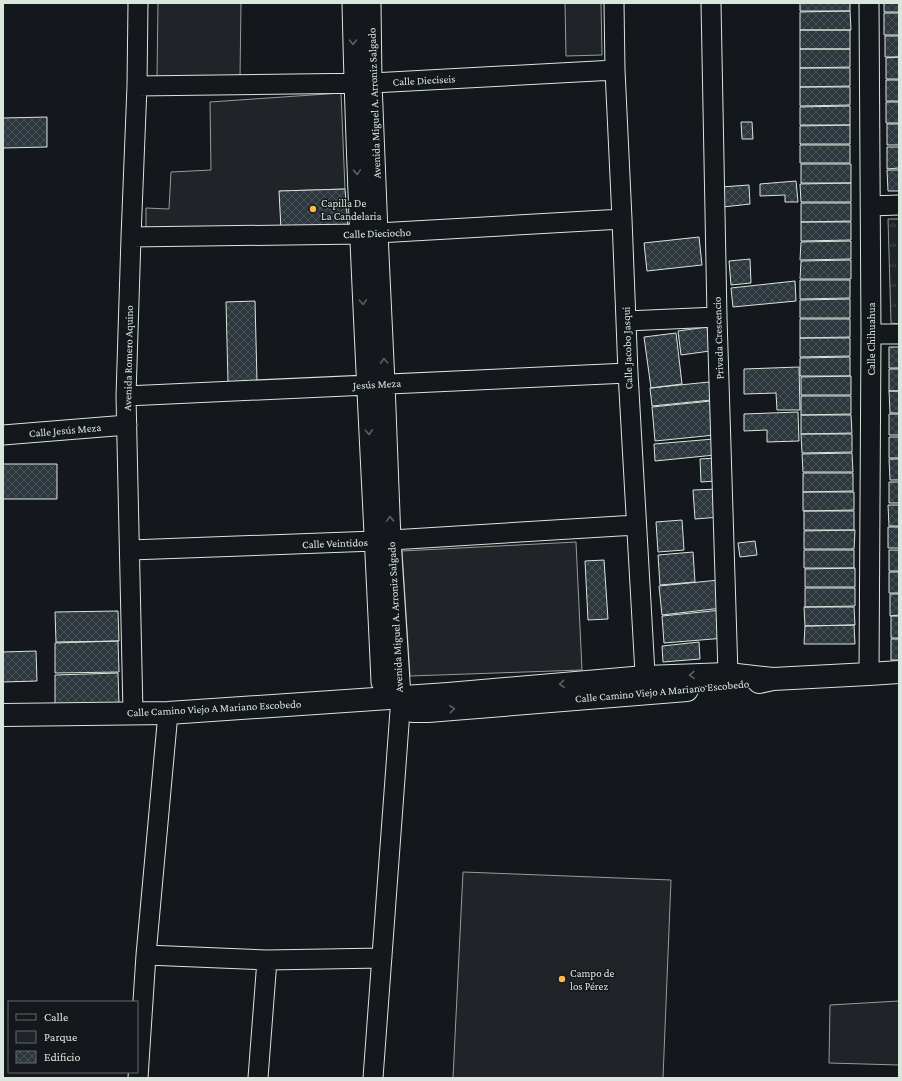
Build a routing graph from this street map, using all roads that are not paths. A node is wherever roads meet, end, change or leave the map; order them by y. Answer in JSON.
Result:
{"nodes":[{"id":1,"x":138,"y":3,"type":"edge"},
{"id":2,"x":352,"y":3,"type":"edge"},
{"id":3,"x":371,"y":3,"type":"edge"},
{"id":4,"x":614,"y":3,"type":"edge"},
{"id":5,"x":711,"y":3,"type":"edge"},
{"id":6,"x":869,"y":3,"type":"edge"},
{"id":7,"x":615,"y":70,"type":"junction"},
{"id":8,"x":354,"y":83,"type":"junction"},
{"id":9,"x":372,"y":83,"type":"junction"},
{"id":10,"x":137,"y":86,"type":"junction"},
{"id":11,"x":899,"y":205,"type":"edge"},
{"id":12,"x":870,"y":206,"type":"junction"},
{"id":13,"x":622,"y":219,"type":"junction"},
{"id":14,"x":368,"y":234,"type":"junction"},
{"id":15,"x":131,"y":237,"type":"junction"},
{"id":16,"x":717,"y":317,"type":"junction"},
{"id":17,"x":626,"y":321,"type":"junction"},
{"id":18,"x":871,"y":334,"type":"junction"},
{"id":19,"x":899,"y":334,"type":"edge"},
{"id":20,"x":628,"y":373,"type":"junction"},
{"id":21,"x":376,"y":384,"type":"junction"},
{"id":22,"x":126,"y":396,"type":"junction"},
{"id":23,"x":127,"y":425,"type":"junction"},
{"id":24,"x":3,"y":435,"type":"edge"},
{"id":25,"x":636,"y":525,"type":"junction"},
{"id":26,"x":383,"y":540,"type":"junction"},
{"id":27,"x":130,"y":550,"type":"junction"},
{"id":28,"x":899,"y":672,"type":"edge"},
{"id":29,"x":728,"y":674,"type":"junction"},
{"id":30,"x":869,"y":674,"type":"junction"},
{"id":31,"x":773,"y":679,"type":"junction"},
{"id":32,"x":646,"y":685,"type":"junction"},
{"id":33,"x":401,"y":697,"type":"junction"},
{"id":34,"x":133,"y":713,"type":"junction"},
{"id":35,"x":168,"y":713,"type":"junction"},
{"id":36,"x":3,"y":715,"type":"edge"},
{"id":37,"x":146,"y":955,"type":"junction"},
{"id":38,"x":382,"y":958,"type":"junction"},
{"id":39,"x":267,"y":960,"type":"junction"},
{"id":40,"x":138,"y":1078,"type":"edge"},
{"id":41,"x":258,"y":1078,"type":"edge"},
{"id":42,"x":373,"y":1078,"type":"edge"}],
"edges":[{"from":1,"to":10,"type":"street","name":"Avenida Romero Aquino"},
{"from":2,"to":8,"type":"street","name":"Avenida Miguel A. Arroniz Salgado","one_way":true},
{"from":3,"to":9,"type":"street","name":"Avenida Miguel A. Arroniz Salgado"},
{"from":4,"to":7,"type":"street","name":"Calle Jacobo Jasqui"},
{"from":5,"to":16,"type":"street","name":"Privada Crescencio"},
{"from":6,"to":12,"type":"street","name":"Calle Chihuahua"},
{"from":7,"to":9,"type":"street","name":"Calle Dieciseis"},
{"from":7,"to":13,"type":"street","name":"Calle Jacobo Jasqui"},
{"from":8,"to":9,"type":"street","name":"Calle Dieciseis"},
{"from":8,"to":10,"type":"street","name":"Calle Dieciseis"},
{"from":8,"to":14,"type":"street","name":"Avenida Miguel A. Arroniz Salgado","one_way":true},
{"from":9,"to":14,"type":"street","name":"Avenida Miguel A. Arroniz Salgado"},
{"from":10,"to":15,"type":"street","name":"Avenida Romero Aquino"},
{"from":11,"to":12,"type":"street"},
{"from":12,"to":18,"type":"street","name":"Calle Chihuahua"},
{"from":13,"to":14,"type":"street","name":"Calle Dieciocho"},
{"from":13,"to":17,"type":"street","name":"Calle Jacobo Jasqui"},
{"from":14,"to":15,"type":"street","name":"Calle Dieciocho"},
{"from":14,"to":21,"type":"street","name":"Avenida Miguel A. Arroniz Salgado"},
{"from":15,"to":22,"type":"street","name":"Avenida Romero Aquino"},
{"from":16,"to":17,"type":"street"},
{"from":16,"to":29,"type":"street","name":"Privada Crescencio"},
{"from":17,"to":20,"type":"street","name":"Calle Jacobo Jasqui"},
{"from":18,"to":19,"type":"street"},
{"from":18,"to":30,"type":"street","name":"Calle Chihuahua"},
{"from":20,"to":21,"type":"street","name":"Jesús Meza"},
{"from":20,"to":25,"type":"street","name":"Calle Jacobo Jasqui"},
{"from":21,"to":22,"type":"street","name":"Jesús Meza"},
{"from":21,"to":26,"type":"street","name":"Avenida Miguel A. Arroniz Salgado"},
{"from":22,"to":23,"type":"street","name":"Avenida Romero Aquino"},
{"from":23,"to":24,"type":"street","name":"Calle Jesús Meza"},
{"from":23,"to":27,"type":"street","name":"Avenida Romero Aquino"},
{"from":25,"to":26,"type":"street","name":"Calle Veintidos"},
{"from":25,"to":32,"type":"street","name":"Calle Jacobo Jasqui"},
{"from":26,"to":27,"type":"street","name":"Calle Veintidos"},
{"from":26,"to":33,"type":"street","name":"Avenida Miguel A. Arroniz Salgado"},
{"from":27,"to":34,"type":"street","name":"Avenida Romero Aquino"},
{"from":28,"to":30,"type":"street"},
{"from":29,"to":31,"type":"street","name":"Calle Camino Viejo A Mariano Escobedo"},
{"from":29,"to":32,"type":"street","name":"Calle Camino Viejo A Mariano Escobedo","one_way":true},
{"from":30,"to":31,"type":"street"},
{"from":31,"to":32,"type":"street","name":"Calle Camino Viejo A Mariano Escobedo"},
{"from":32,"to":33,"type":"street","name":"Calle Camino Viejo A Mariano Escobedo"},
{"from":33,"to":35,"type":"street","name":"Calle Camino Viejo A Mariano Escobedo"},
{"from":33,"to":38,"type":"street"},
{"from":34,"to":35,"type":"street","name":"Calle Camino Viejo A Mariano Escobedo"},
{"from":34,"to":36,"type":"street","name":"Calle Camino Viejo A Mariano Escobedo"},
{"from":35,"to":37,"type":"street"},
{"from":37,"to":39,"type":"street"},
{"from":37,"to":40,"type":"street"},
{"from":38,"to":39,"type":"street"},
{"from":38,"to":42,"type":"street"},
{"from":39,"to":41,"type":"street"}]}
